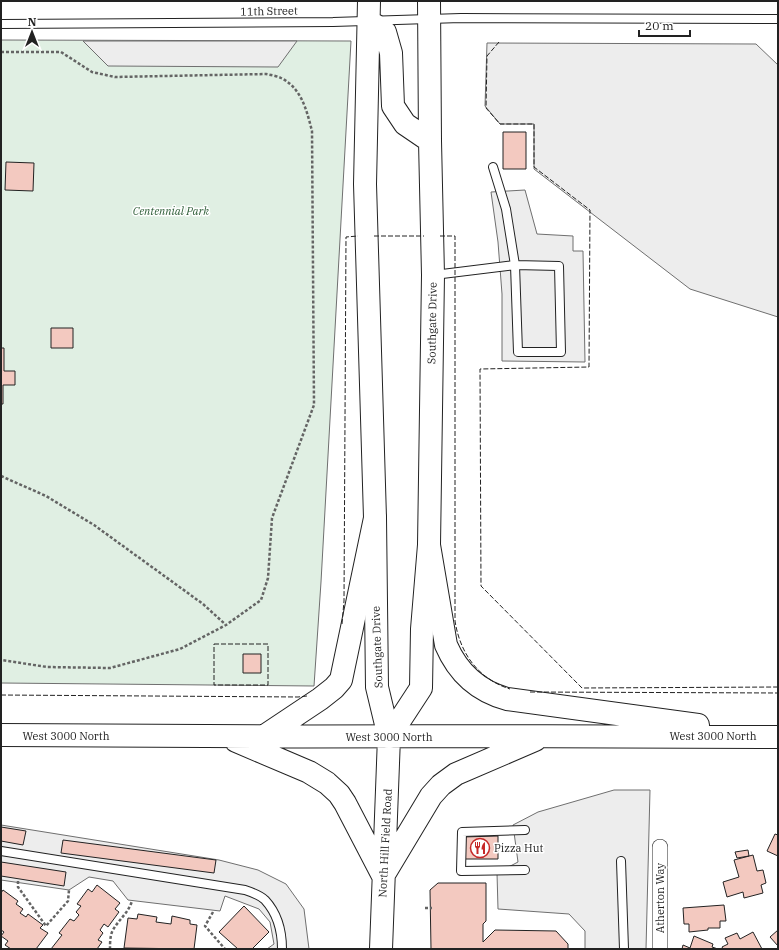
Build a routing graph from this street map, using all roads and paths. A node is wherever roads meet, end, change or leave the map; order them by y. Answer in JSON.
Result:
{"nodes":[{"id":1,"x":430,"y":10,"type":"edge"},
{"id":2,"x":369,"y":11,"type":"edge"},
{"id":3,"x":778,"y":19,"type":"edge"},
{"id":4,"x":1,"y":24,"type":"edge"},
{"id":5,"x":1,"y":52,"type":"edge"},
{"id":6,"x":430,"y":141,"type":"junction"},
{"id":7,"x":493,"y":167,"type":"dead end"},
{"id":8,"x":515,"y":265,"type":"junction"},
{"id":9,"x":433,"y":275,"type":"junction"},
{"id":10,"x":1,"y":476,"type":"edge"},
{"id":11,"x":375,"y":518,"type":"junction"},
{"id":12,"x":429,"y":546,"type":"junction"},
{"id":13,"x":226,"y":625,"type":"junction"},
{"id":14,"x":1,"y":660,"type":"edge"},
{"id":15,"x":1,"y":735,"type":"edge"},
{"id":16,"x":544,"y":736,"type":"junction"},
{"id":17,"x":778,"y":736,"type":"edge"},
{"id":18,"x":228,"y":737,"type":"junction"},
{"id":19,"x":263,"y":737,"type":"junction"},
{"id":20,"x":389,"y":737,"type":"junction"},
{"id":21,"x":525,"y":830,"type":"dead end"},
{"id":22,"x":660,"y":847,"type":"dead end"},
{"id":23,"x":1,"y":851,"type":"edge"},
{"id":24,"x":622,"y":861,"type":"dead end"},
{"id":25,"x":525,"y":870,"type":"dead end"},
{"id":26,"x":383,"y":876,"type":"junction"},
{"id":27,"x":18,"y":881,"type":"dead end"},
{"id":28,"x":70,"y":890,"type":"dead end"},
{"id":29,"x":132,"y":901,"type":"dead end"},
{"id":30,"x":425,"y":908,"type":"dead end"},
{"id":31,"x":432,"y":908,"type":"dead end"},
{"id":32,"x":213,"y":912,"type":"dead end"},
{"id":33,"x":222,"y":946,"type":"junction"},
{"id":34,"x":110,"y":949,"type":"edge"},
{"id":35,"x":219,"y":949,"type":"edge"},
{"id":36,"x":225,"y":949,"type":"edge"},
{"id":37,"x":282,"y":949,"type":"edge"},
{"id":38,"x":381,"y":949,"type":"edge"},
{"id":39,"x":624,"y":949,"type":"edge"},
{"id":40,"x":660,"y":949,"type":"edge"}],
"edges":[{"from":1,"to":2,"type":"lane","name":"11th Street"},
{"from":1,"to":3,"type":"lane","name":"11th Street"},
{"from":1,"to":6,"type":"main road","name":"Southgate Drive"},
{"from":2,"to":4,"type":"lane","name":"11th Street"},
{"from":2,"to":6,"type":"main road"},
{"from":2,"to":11,"type":"main road","name":"Southgate Drive"},
{"from":5,"to":13,"type":"path"},
{"from":6,"to":9,"type":"main road","name":"Southgate Drive"},
{"from":7,"to":8,"type":"lane"},
{"from":8,"to":8,"type":"lane"},
{"from":8,"to":9,"type":"lane"},
{"from":9,"to":12,"type":"main road","name":"Southgate Drive"},
{"from":10,"to":13,"type":"path"},
{"from":11,"to":19,"type":"main road"},
{"from":11,"to":20,"type":"main road","name":"Southgate Drive"},
{"from":12,"to":17,"type":"main road"},
{"from":12,"to":20,"type":"main road","name":"Southgate Drive"},
{"from":13,"to":14,"type":"path"},
{"from":15,"to":18,"type":"main road","name":"West 3000 North"},
{"from":16,"to":17,"type":"main road","name":"West 3000 North"},
{"from":16,"to":20,"type":"main road","name":"West 3000 North"},
{"from":16,"to":26,"type":"main road"},
{"from":18,"to":19,"type":"main road","name":"West 3000 North"},
{"from":18,"to":26,"type":"main road"},
{"from":19,"to":20,"type":"main road","name":"West 3000 North"},
{"from":20,"to":26,"type":"main road","name":"North Hill Field Road"},
{"from":21,"to":25,"type":"lane"},
{"from":22,"to":40,"type":"street","name":"Atherton Way"},
{"from":23,"to":37,"type":"lane"},
{"from":24,"to":39,"type":"lane"},
{"from":26,"to":38,"type":"main road","name":"North Hill Field Road"},
{"from":27,"to":28,"type":"path"},
{"from":29,"to":34,"type":"path"},
{"from":30,"to":31,"type":"path"},
{"from":32,"to":33,"type":"path"},
{"from":33,"to":35,"type":"path"},
{"from":33,"to":36,"type":"path"}]}
